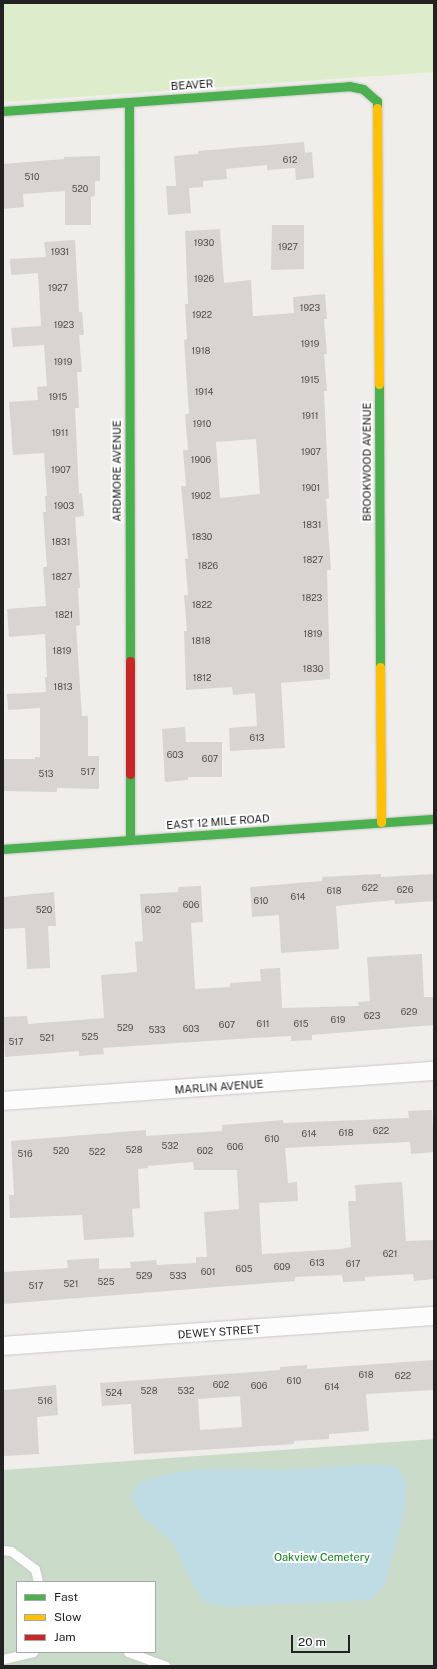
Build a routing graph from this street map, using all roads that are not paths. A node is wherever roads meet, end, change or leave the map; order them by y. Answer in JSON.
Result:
{"nodes":[{"id":1,"x":377,"y":101,"type":"joint"},
{"id":2,"x":129,"y":102,"type":"junction"},
{"id":3,"x":3,"y":110,"type":"edge"},
{"id":4,"x":434,"y":819,"type":"edge"},
{"id":5,"x":381,"y":822,"type":"junction"},
{"id":6,"x":130,"y":840,"type":"junction"},
{"id":7,"x":3,"y":849,"type":"edge"},
{"id":8,"x":434,"y":1071,"type":"edge"},
{"id":9,"x":3,"y":1101,"type":"edge"},
{"id":10,"x":434,"y":1316,"type":"edge"},
{"id":11,"x":3,"y":1346,"type":"edge"},
{"id":12,"x":3,"y":1550,"type":"edge"},
{"id":13,"x":38,"y":1581,"type":"edge"},
{"id":14,"x":28,"y":1653,"type":"edge"},
{"id":15,"x":131,"y":1653,"type":"edge"},
{"id":16,"x":3,"y":1658,"type":"edge"},
{"id":17,"x":166,"y":1666,"type":"edge"}],
"edges":[{"from":1,"to":2,"type":"street","name":"BEAVER"},
{"from":1,"to":5,"type":"street","name":"BROOKWOOD AVENUE"},
{"from":2,"to":3,"type":"street","name":"BEAVER"},
{"from":2,"to":6,"type":"street","name":"ARDMORE AVENUE"},
{"from":4,"to":5,"type":"street","name":"EAST 12 MILE ROAD"},
{"from":5,"to":6,"type":"street","name":"EAST 12 MILE ROAD"},
{"from":6,"to":7,"type":"street","name":"EAST 12 MILE ROAD"},
{"from":8,"to":9,"type":"street","name":"MARLIN AVENUE"},
{"from":10,"to":11,"type":"street","name":"DEWEY STREET"},
{"from":12,"to":13,"type":"lane"},
{"from":14,"to":16,"type":"lane"},
{"from":15,"to":17,"type":"lane"}]}
